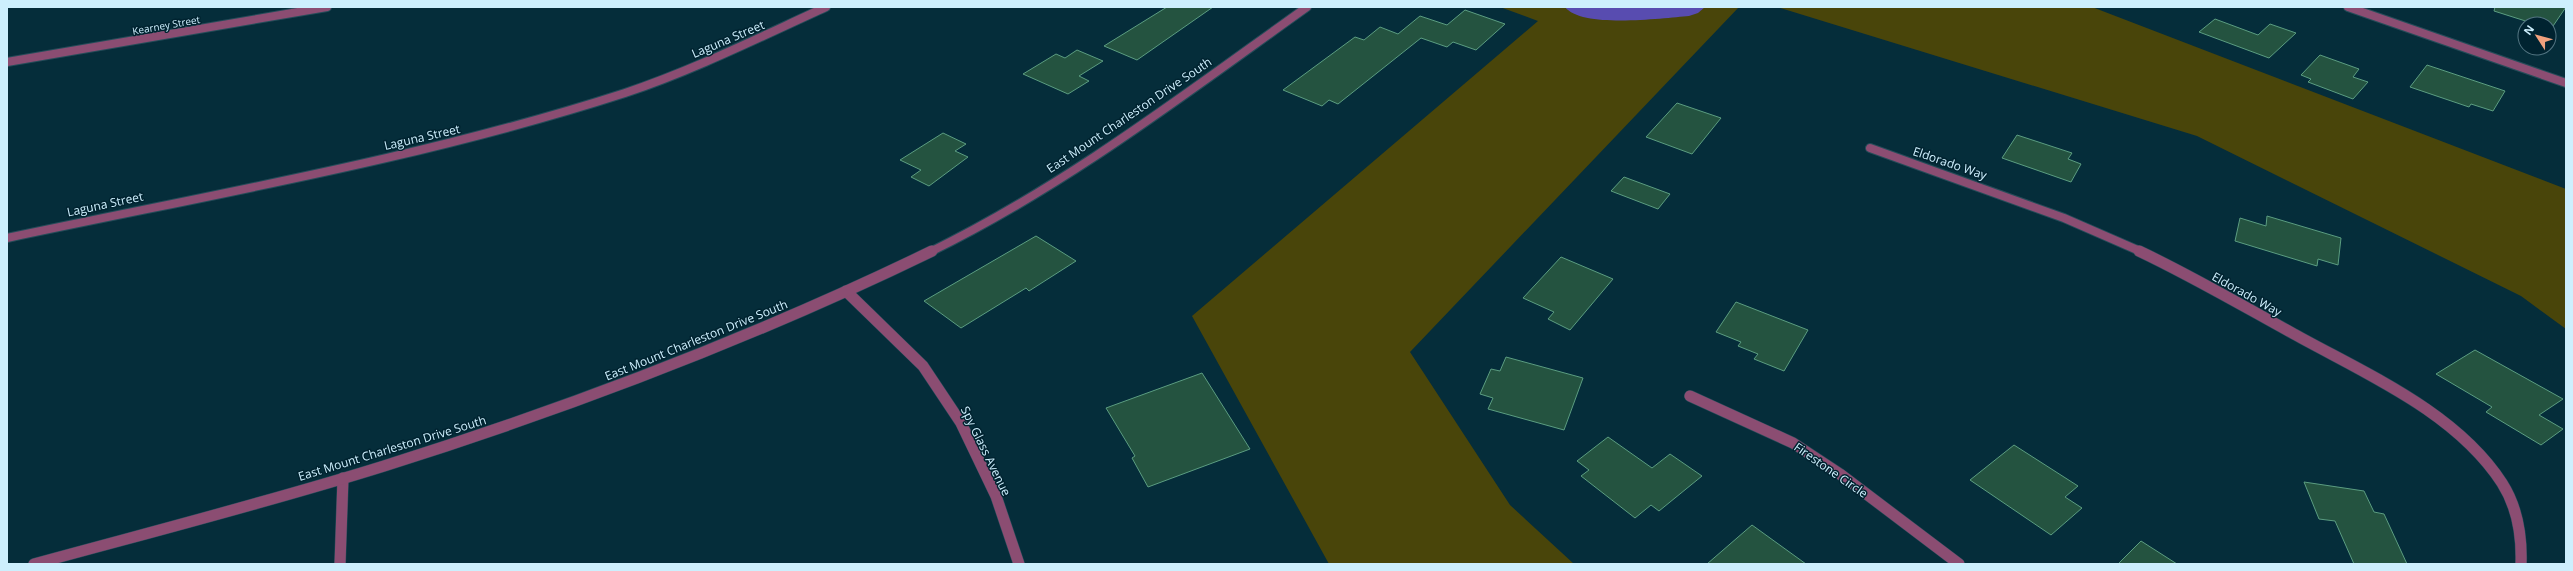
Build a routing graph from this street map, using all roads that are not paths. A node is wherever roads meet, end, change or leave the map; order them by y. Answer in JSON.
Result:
{"nodes":[{"id":1,"x":327,"y":7,"type":"edge"},
{"id":2,"x":826,"y":7,"type":"edge"},
{"id":3,"x":1308,"y":7,"type":"edge"},
{"id":4,"x":2348,"y":7,"type":"edge"},
{"id":5,"x":7,"y":62,"type":"edge"},
{"id":6,"x":2566,"y":83,"type":"edge"},
{"id":7,"x":1870,"y":148,"type":"dead end"},
{"id":8,"x":7,"y":238,"type":"edge"},
{"id":9,"x":846,"y":291,"type":"junction"},
{"id":10,"x":1690,"y":396,"type":"dead end"},
{"id":11,"x":343,"y":478,"type":"junction"},
{"id":12,"x":34,"y":564,"type":"edge"},
{"id":13,"x":340,"y":564,"type":"edge"},
{"id":14,"x":1019,"y":564,"type":"edge"},
{"id":15,"x":1959,"y":564,"type":"edge"},
{"id":16,"x":2521,"y":564,"type":"edge"}],
"edges":[{"from":1,"to":5,"type":"street","name":"Kearney Street"},
{"from":2,"to":8,"type":"street","name":"Laguna Street"},
{"from":3,"to":9,"type":"street","name":"East Mount Charleston Drive South"},
{"from":4,"to":6,"type":"street"},
{"from":7,"to":16,"type":"street","name":"Eldorado Way"},
{"from":9,"to":11,"type":"street","name":"East Mount Charleston Drive South"},
{"from":9,"to":14,"type":"street","name":"Spy Glass Avenue"},
{"from":10,"to":15,"type":"street","name":"Firestone Circle"},
{"from":11,"to":12,"type":"street","name":"East Mount Charleston Drive South"},
{"from":11,"to":13,"type":"street"}]}
